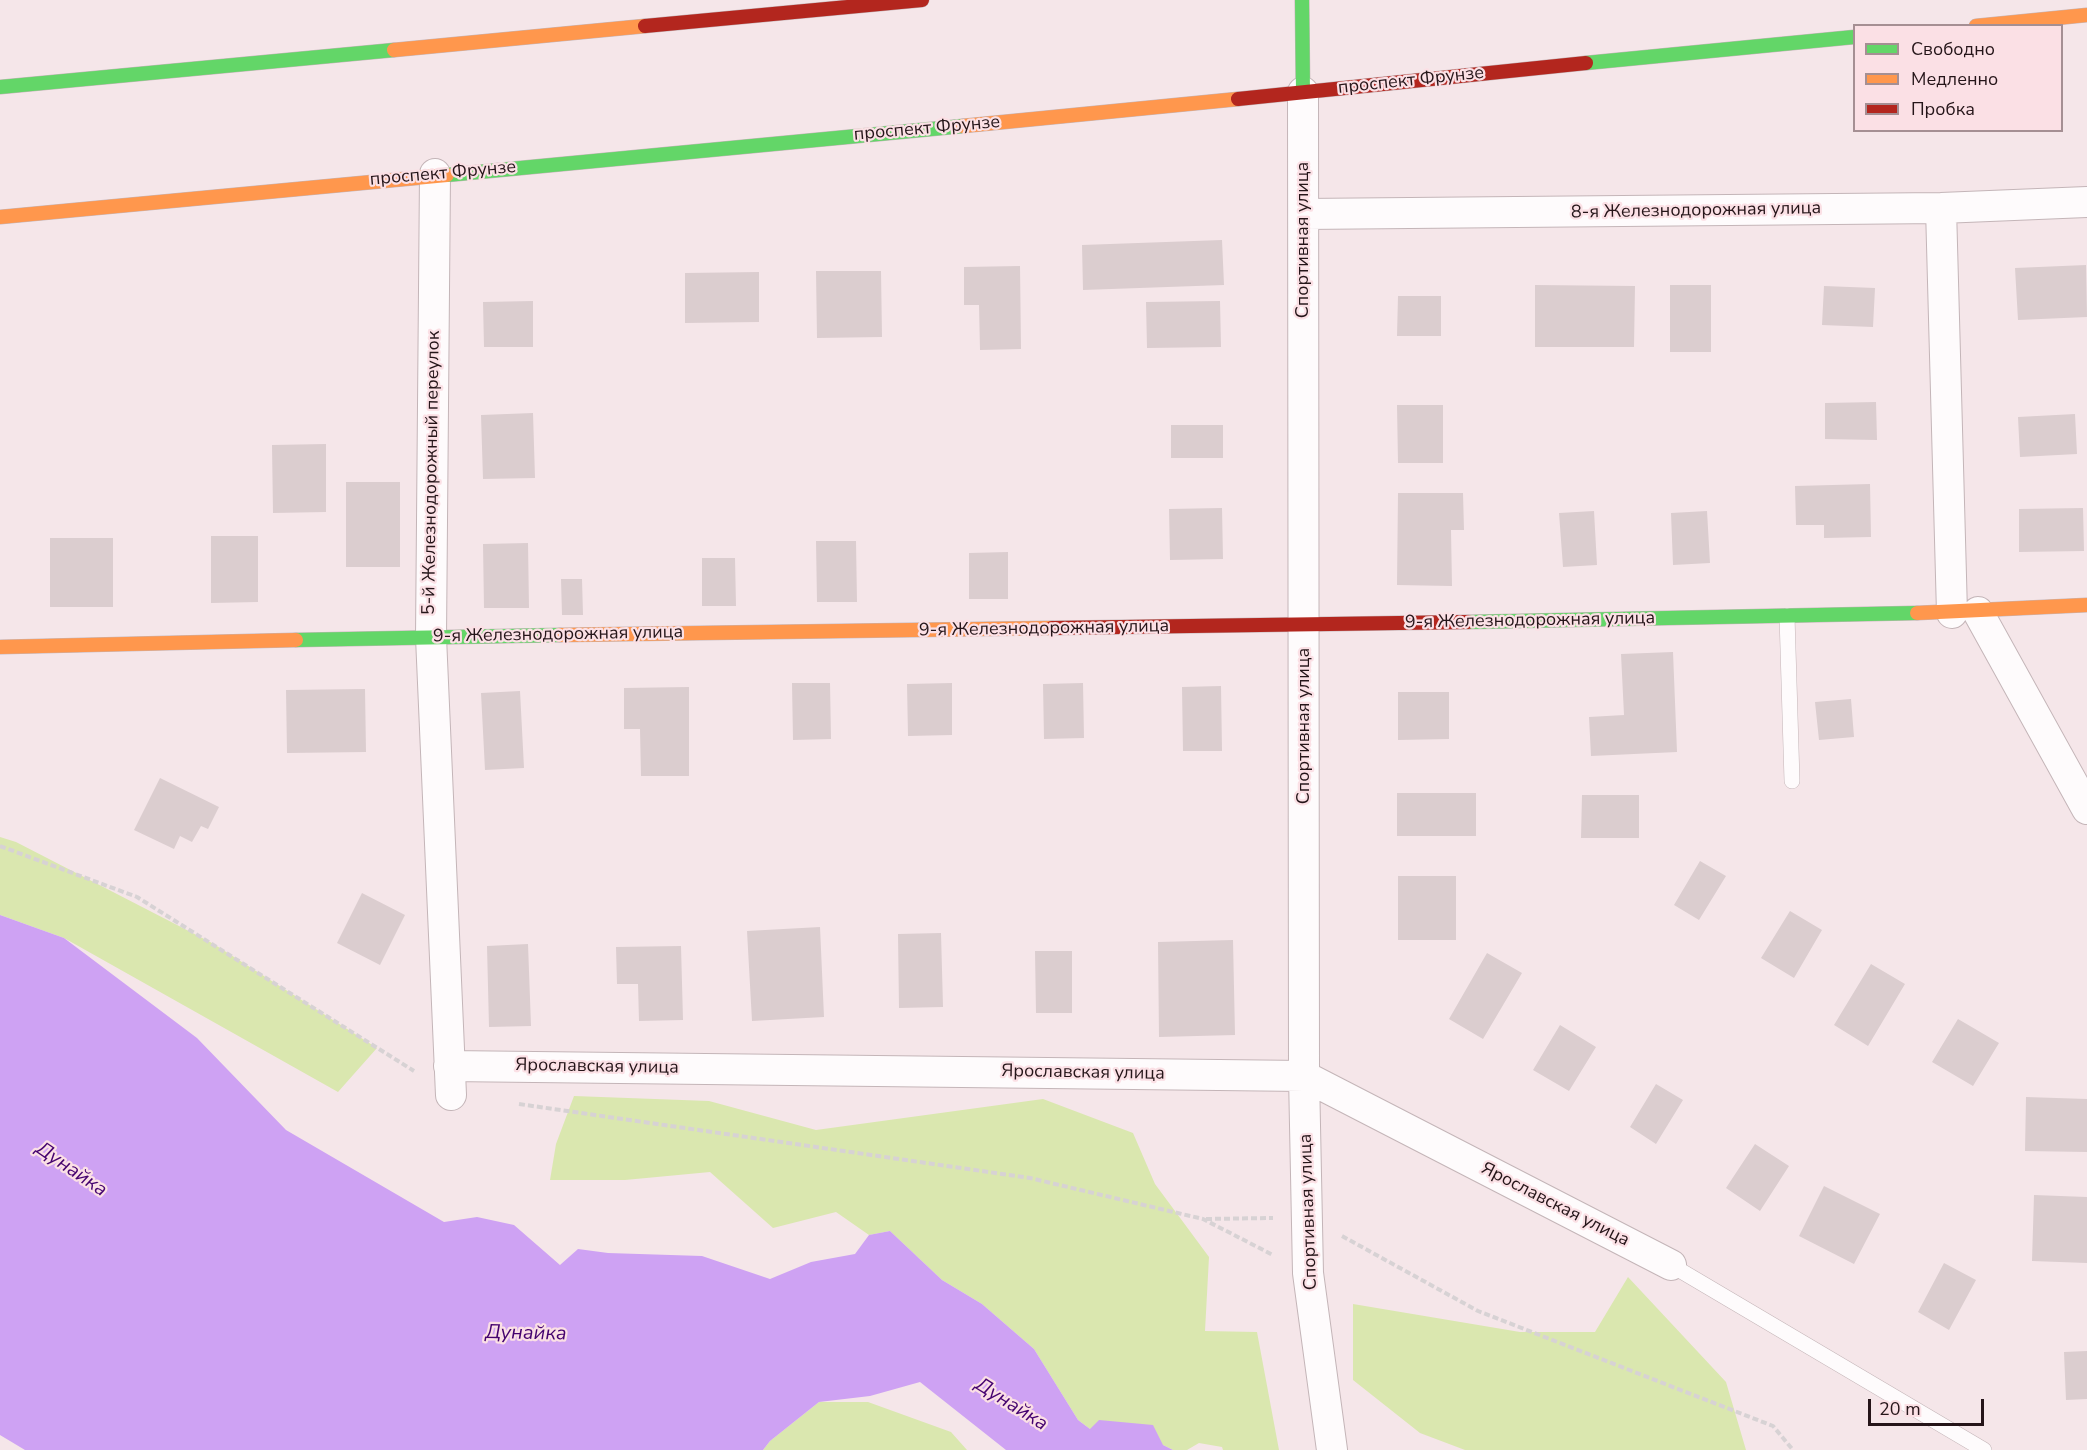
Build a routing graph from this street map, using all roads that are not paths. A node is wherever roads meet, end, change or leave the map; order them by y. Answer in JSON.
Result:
{"nodes":[{"id":1,"x":922,"y":0,"type":"edge"},
{"id":2,"x":1302,"y":0,"type":"edge"},
{"id":3,"x":2087,"y":15,"type":"edge"},
{"id":4,"x":1996,"y":24,"type":"edge"},
{"id":5,"x":1853,"y":37,"type":"edge"},
{"id":6,"x":0,"y":87,"type":"edge"},
{"id":7,"x":1303,"y":92,"type":"junction"},
{"id":8,"x":435,"y":174,"type":"junction"},
{"id":9,"x":2087,"y":202,"type":"edge"},
{"id":10,"x":1941,"y":208,"type":"junction"},
{"id":11,"x":1304,"y":214,"type":"junction"},
{"id":12,"x":0,"y":218,"type":"edge"},
{"id":13,"x":2087,"y":605,"type":"edge"},
{"id":14,"x":1965,"y":612,"type":"junction"},
{"id":15,"x":1787,"y":616,"type":"junction"},
{"id":16,"x":1305,"y":625,"type":"junction"},
{"id":17,"x":431,"y":636,"type":"junction"},
{"id":18,"x":0,"y":647,"type":"edge"},
{"id":19,"x":1792,"y":781,"type":"dead end"},
{"id":20,"x":2087,"y":809,"type":"edge"},
{"id":21,"x":1304,"y":1076,"type":"junction"},
{"id":22,"x":450,"y":1080,"type":"joint"},
{"id":23,"x":1671,"y":1265,"type":"joint"},
{"id":24,"x":1332,"y":1450,"type":"edge"},
{"id":25,"x":1984,"y":1450,"type":"edge"}],
"edges":[{"from":1,"to":6,"type":"main road"},
{"from":2,"to":7,"type":"main road","name":"Спортивная улица"},
{"from":3,"to":4,"type":"main road"},
{"from":5,"to":7,"type":"main road","name":"проспект Фрунзе"},
{"from":7,"to":8,"type":"main road","name":"проспект Фрунзе"},
{"from":7,"to":11,"type":"street","name":"Спортивная улица"},
{"from":8,"to":12,"type":"main road","name":"проспект Фрунзе"},
{"from":8,"to":17,"type":"street","name":"5-й Железнодорожный переулок"},
{"from":9,"to":10,"type":"street","name":"8-я Железнодорожная улица"},
{"from":10,"to":11,"type":"street","name":"8-я Железнодорожная улица"},
{"from":10,"to":14,"type":"street"},
{"from":11,"to":16,"type":"street","name":"Спортивная улица"},
{"from":13,"to":14,"type":"main road","name":"9-я Железнодорожная улица"},
{"from":14,"to":15,"type":"main road","name":"9-я Железнодорожная улица"},
{"from":14,"to":20,"type":"street"},
{"from":15,"to":16,"type":"main road","name":"9-я Железнодорожная улица"},
{"from":15,"to":19,"type":"lane"},
{"from":16,"to":17,"type":"main road","name":"9-я Железнодорожная улица"},
{"from":16,"to":21,"type":"street","name":"Спортивная улица"},
{"from":17,"to":18,"type":"main road","name":"9-я Железнодорожная улица"},
{"from":17,"to":22,"type":"street","name":"5-й Железнодорожный переулок"},
{"from":21,"to":22,"type":"street","name":"Ярославская улица"},
{"from":21,"to":23,"type":"street","name":"Ярославская улица"},
{"from":21,"to":24,"type":"street","name":"Спортивная улица"},
{"from":23,"to":25,"type":"lane"}]}
